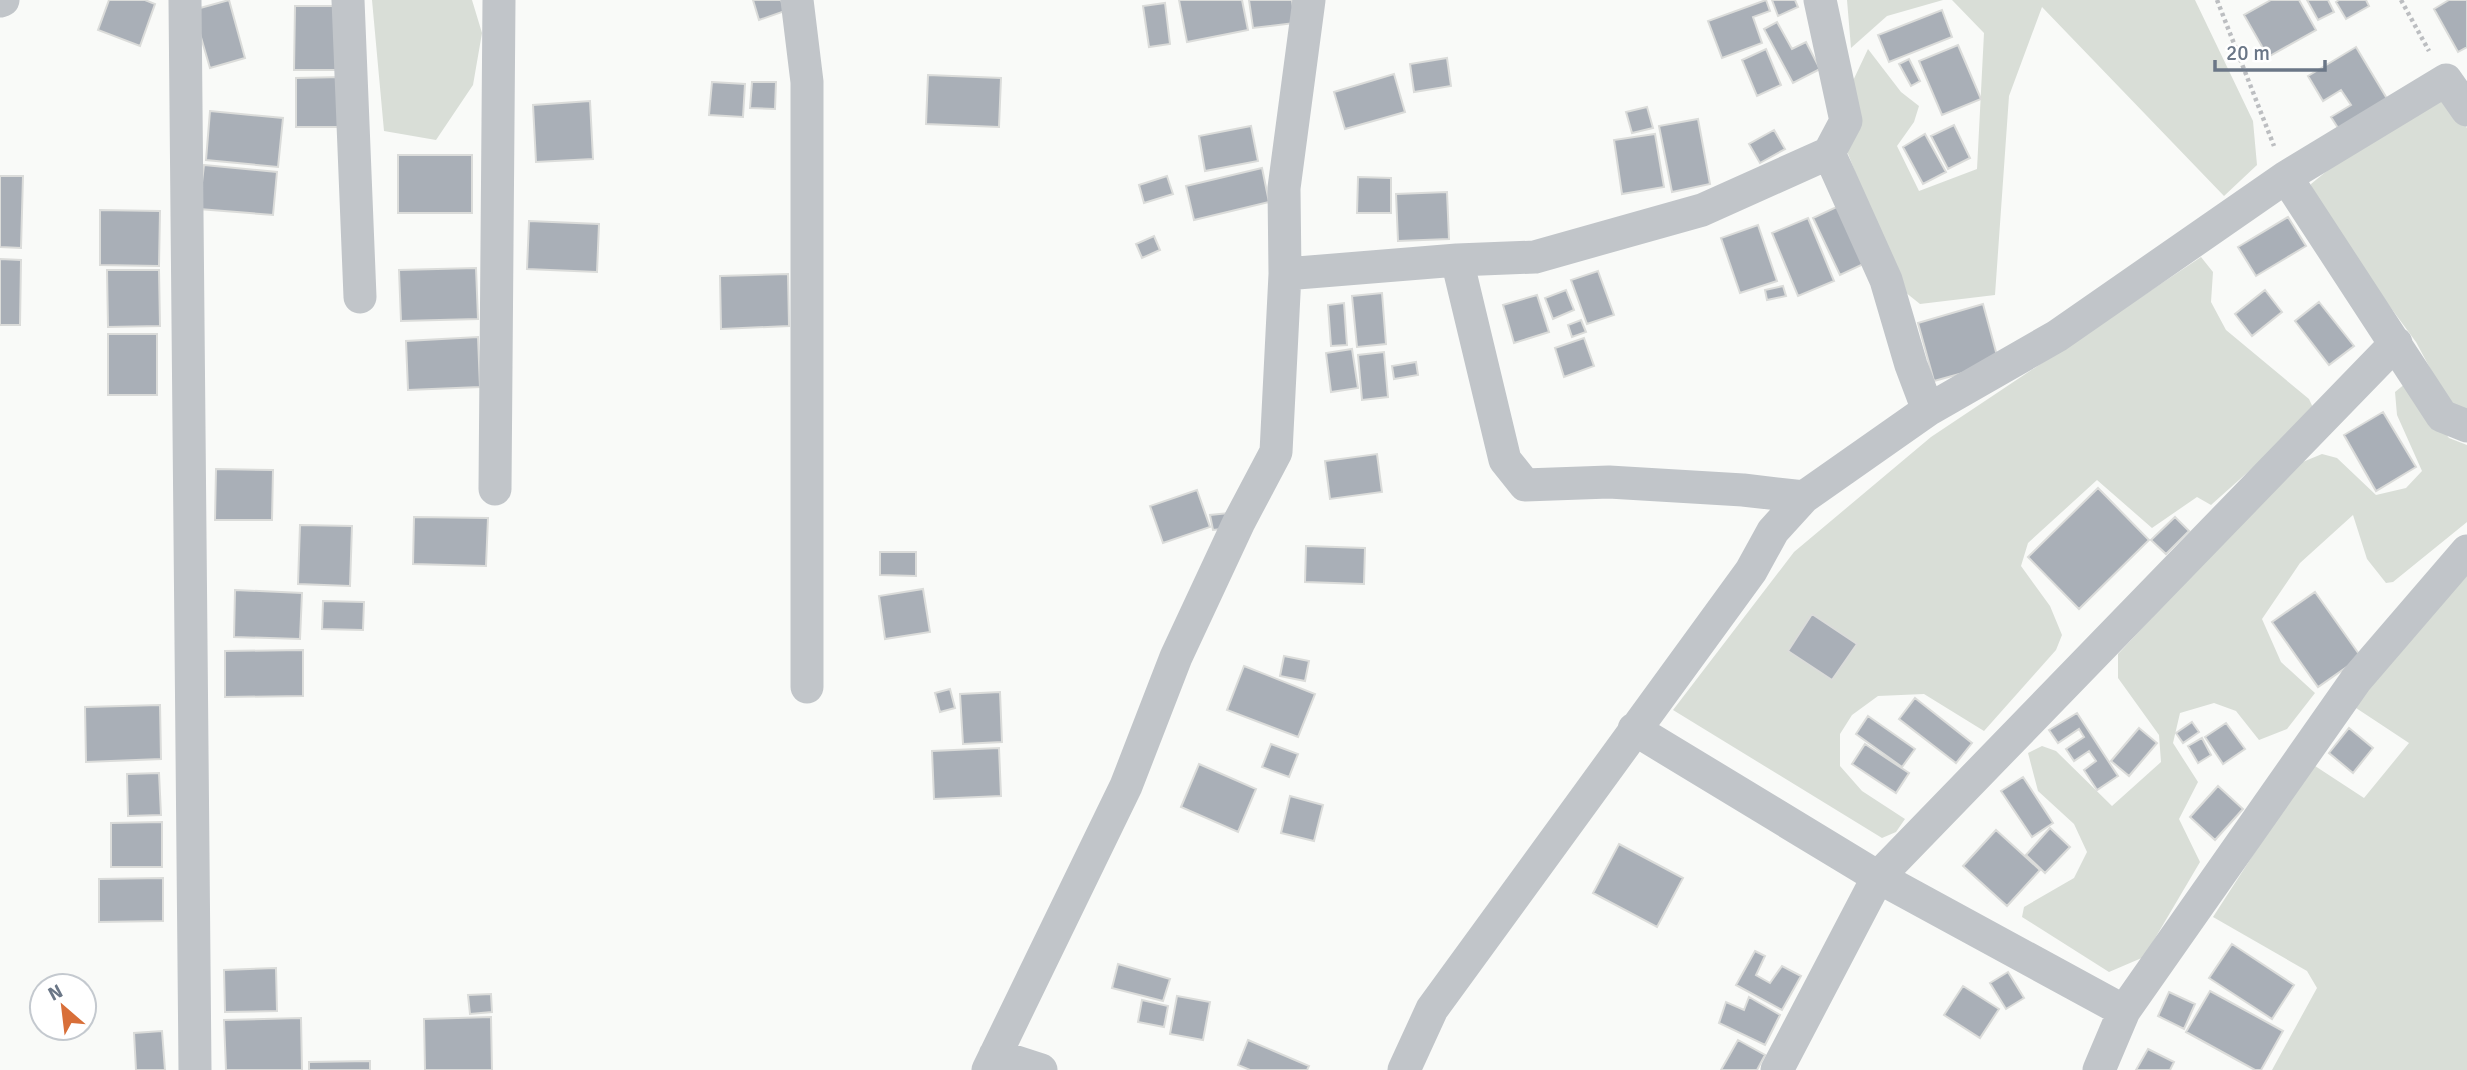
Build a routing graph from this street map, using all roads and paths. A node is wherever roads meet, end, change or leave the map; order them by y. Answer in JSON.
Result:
{"nodes":[{"id":1,"x":185,"y":0,"type":"edge"},
{"id":2,"x":348,"y":0,"type":"edge"},
{"id":3,"x":499,"y":0,"type":"edge"},
{"id":4,"x":797,"y":0,"type":"edge"},
{"id":5,"x":1309,"y":0,"type":"edge"},
{"id":6,"x":1820,"y":0,"type":"edge"},
{"id":7,"x":2217,"y":0,"type":"edge"},
{"id":8,"x":2467,"y":110,"type":"edge"},
{"id":9,"x":1829,"y":153,"type":"junction"},
{"id":10,"x":2286,"y":177,"type":"junction"},
{"id":11,"x":1457,"y":260,"type":"junction"},
{"id":12,"x":1285,"y":274,"type":"junction"},
{"id":13,"x":360,"y":297,"type":"dead end"},
{"id":14,"x":2396,"y":343,"type":"junction"},
{"id":15,"x":1928,"y":410,"type":"junction"},
{"id":16,"x":2467,"y":426,"type":"edge"},
{"id":17,"x":495,"y":489,"type":"dead end"},
{"id":18,"x":1804,"y":497,"type":"junction"},
{"id":19,"x":2467,"y":551,"type":"edge"},
{"id":20,"x":807,"y":687,"type":"dead end"},
{"id":21,"x":1634,"y":729,"type":"junction"},
{"id":22,"x":1878,"y":877,"type":"junction"},
{"id":23,"x":2124,"y":1011,"type":"junction"},
{"id":24,"x":992,"y":1062,"type":"edge"},
{"id":25,"x":195,"y":1070,"type":"edge"},
{"id":26,"x":1041,"y":1070,"type":"edge"},
{"id":27,"x":1404,"y":1070,"type":"edge"},
{"id":28,"x":1777,"y":1070,"type":"edge"},
{"id":29,"x":2099,"y":1070,"type":"edge"}],
"edges":[{"from":1,"to":25,"type":"street"},
{"from":2,"to":13,"type":"street"},
{"from":3,"to":17,"type":"street"},
{"from":4,"to":20,"type":"street"},
{"from":5,"to":12,"type":"street"},
{"from":6,"to":9,"type":"street"},
{"from":7,"to":10,"type":"path"},
{"from":8,"to":10,"type":"street"},
{"from":9,"to":11,"type":"street"},
{"from":9,"to":15,"type":"street"},
{"from":10,"to":14,"type":"street"},
{"from":10,"to":15,"type":"street"},
{"from":11,"to":12,"type":"street"},
{"from":11,"to":18,"type":"street"},
{"from":12,"to":24,"type":"street"},
{"from":14,"to":16,"type":"street"},
{"from":14,"to":22,"type":"street"},
{"from":15,"to":18,"type":"street"},
{"from":18,"to":21,"type":"street"},
{"from":19,"to":23,"type":"street"},
{"from":21,"to":22,"type":"street"},
{"from":21,"to":27,"type":"street"},
{"from":22,"to":23,"type":"street"},
{"from":22,"to":28,"type":"street"},
{"from":23,"to":29,"type":"street"},
{"from":24,"to":26,"type":"street"}]}
